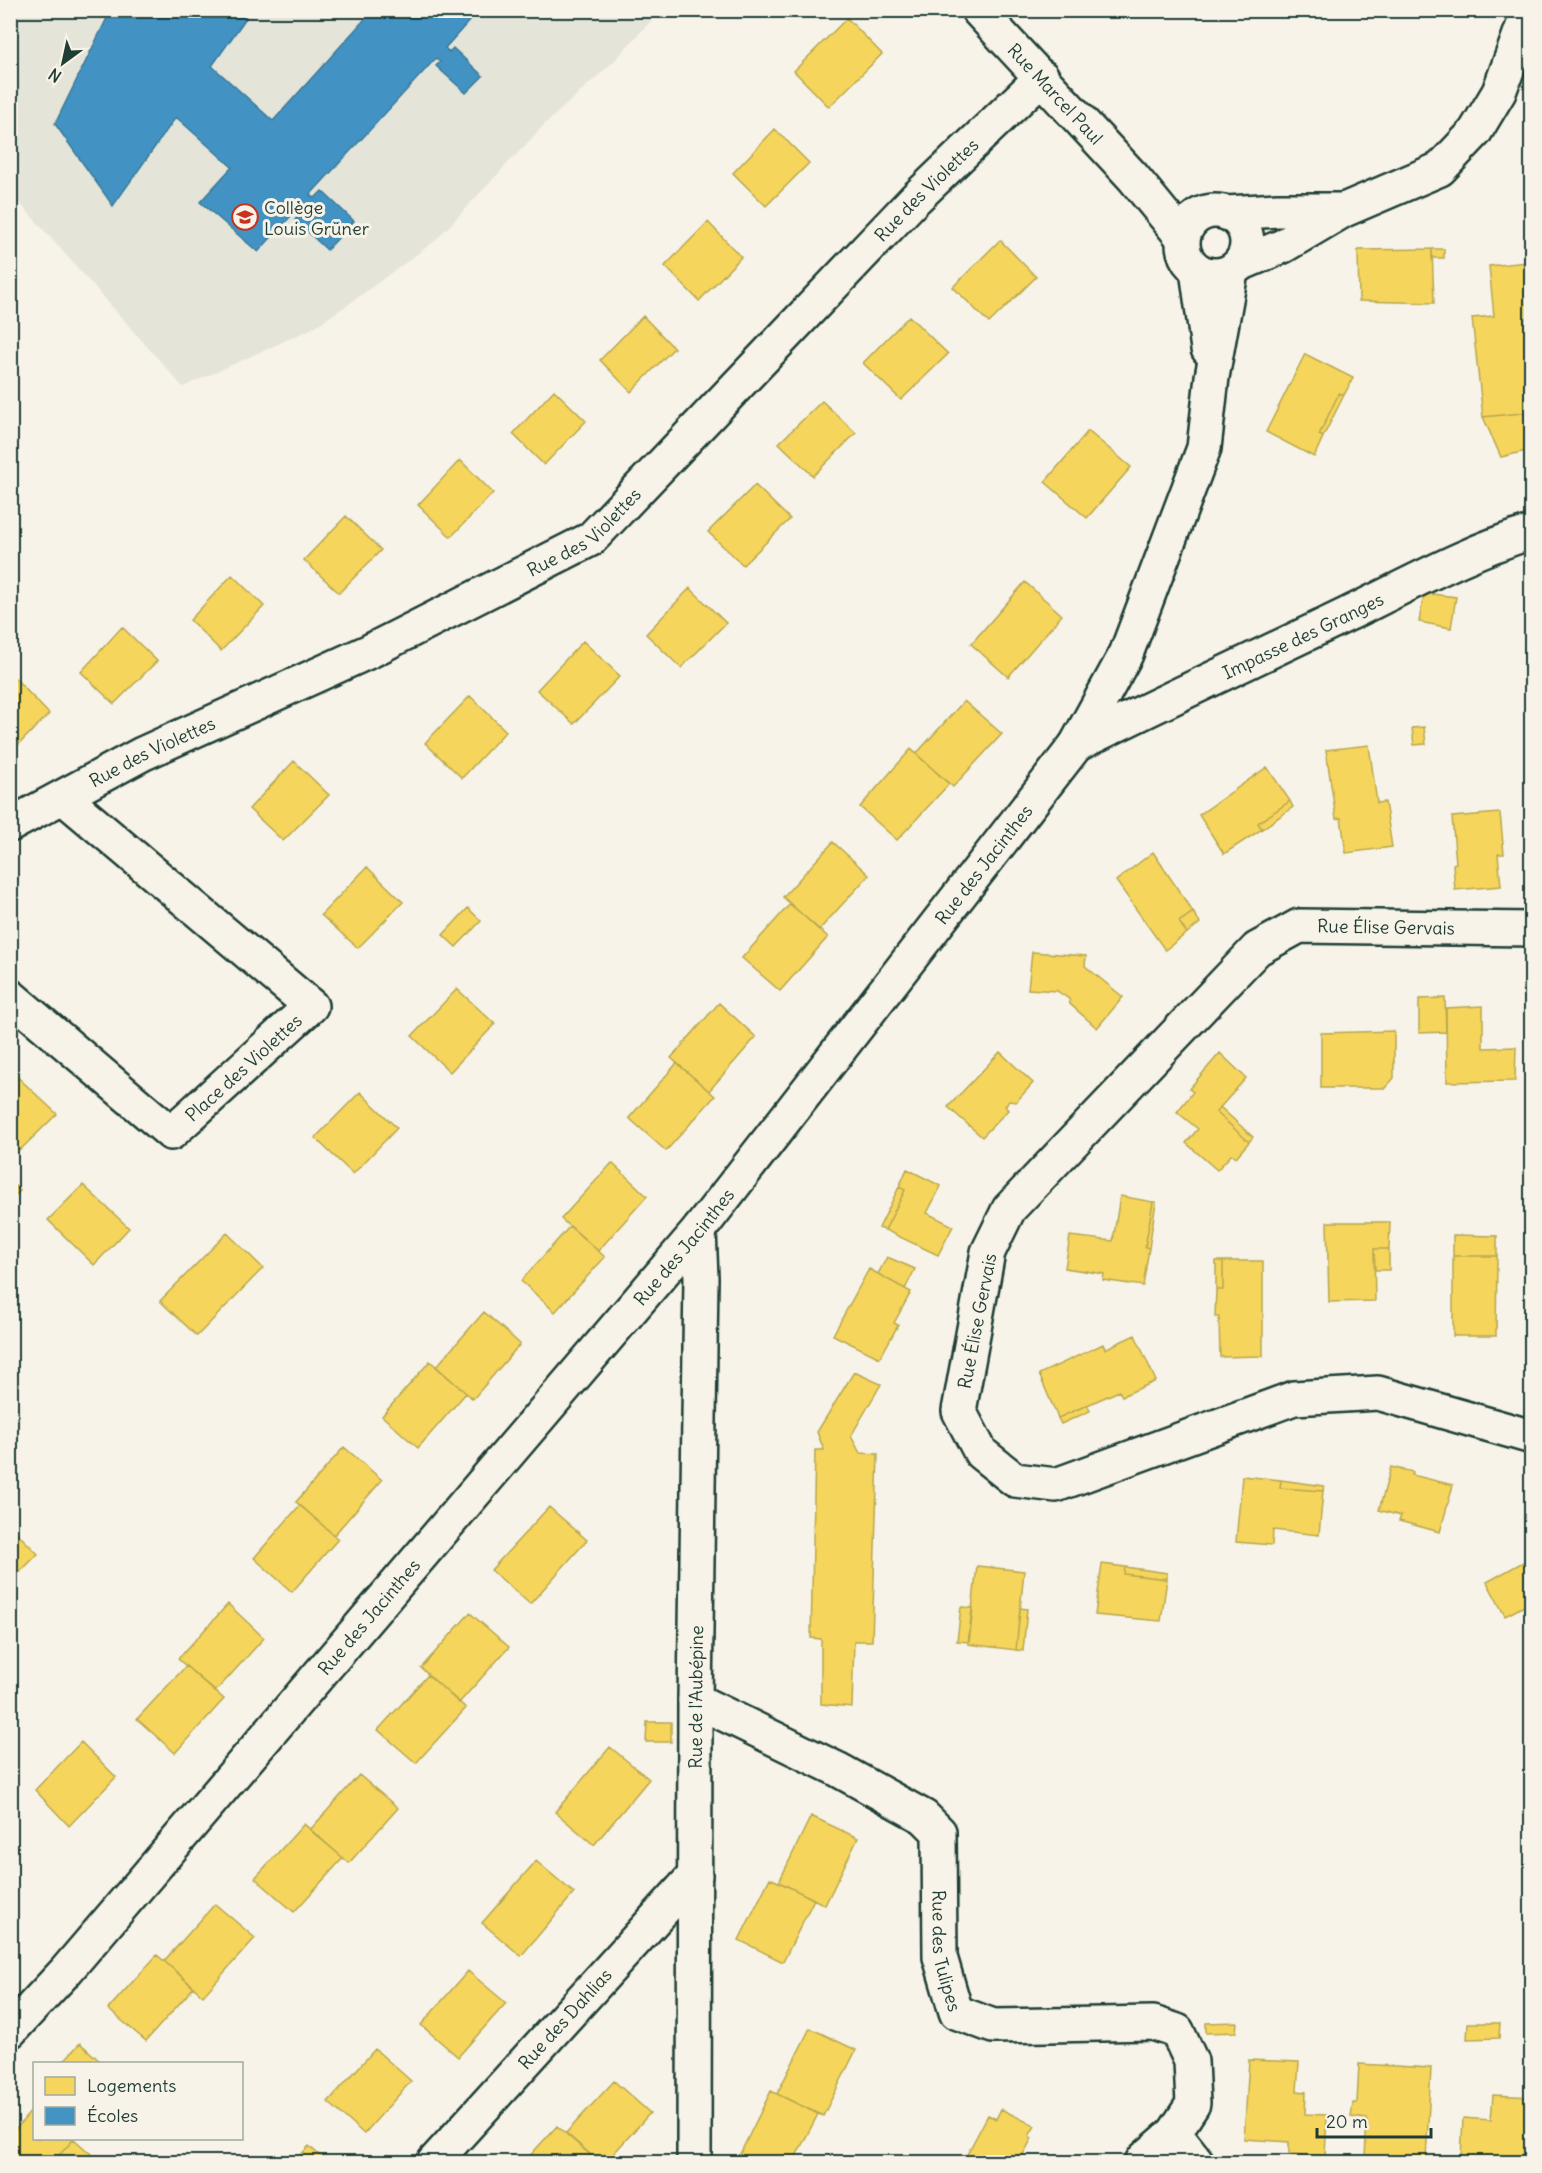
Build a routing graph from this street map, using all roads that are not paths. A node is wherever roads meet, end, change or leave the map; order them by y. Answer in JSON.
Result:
{"nodes":[{"id":1,"x":978,"y":10,"type":"edge"},
{"id":2,"x":1529,"y":10,"type":"edge"},
{"id":3,"x":1042,"y":77,"type":"junction"},
{"id":4,"x":1133,"y":177,"type":"junction"},
{"id":5,"x":1344,"y":210,"type":"junction"},
{"id":6,"x":1216,"y":213,"type":"junction"},
{"id":7,"x":1183,"y":237,"type":"junction"},
{"id":8,"x":1236,"y":268,"type":"junction"},
{"id":9,"x":1197,"y":270,"type":"junction"},
{"id":10,"x":1212,"y":377,"type":"junction"},
{"id":11,"x":1532,"y":532,"type":"edge"},
{"id":12,"x":1076,"y":745,"type":"junction"},
{"id":13,"x":63,"y":797,"type":"junction"},
{"id":14,"x":10,"y":825,"type":"edge"},
{"id":15,"x":1532,"y":929,"type":"edge"},
{"id":16,"x":10,"y":996,"type":"edge"},
{"id":17,"x":699,"y":1230,"type":"junction"},
{"id":18,"x":1532,"y":1437,"type":"edge"},
{"id":19,"x":695,"y":1700,"type":"junction"},
{"id":20,"x":695,"y":1875,"type":"junction"},
{"id":21,"x":10,"y":2031,"type":"edge"},
{"id":22,"x":1174,"y":2133,"type":"junction"},
{"id":23,"x":434,"y":2163,"type":"edge"},
{"id":24,"x":694,"y":2163,"type":"edge"},
{"id":25,"x":1142,"y":2163,"type":"edge"},
{"id":26,"x":1197,"y":2163,"type":"edge"}],
"edges":[{"from":1,"to":3,"type":"street","name":"Rue Marcel Paul"},
{"from":2,"to":5,"type":"street"},
{"from":3,"to":4,"type":"street","name":"Rue Marcel Paul"},
{"from":3,"to":13,"type":"street","name":"Rue des Violettes"},
{"from":4,"to":6,"type":"street","name":"Rue Marcel Paul"},
{"from":4,"to":7,"type":"street","name":"Rue Marcel Paul"},
{"from":5,"to":6,"type":"street"},
{"from":5,"to":8,"type":"street"},
{"from":6,"to":7,"type":"street"},
{"from":6,"to":8,"type":"street"},
{"from":7,"to":9,"type":"street"},
{"from":8,"to":9,"type":"street"},
{"from":8,"to":10,"type":"street","name":"Rue des Jacinthes"},
{"from":9,"to":10,"type":"street","name":"Rue des Jacinthes"},
{"from":10,"to":12,"type":"street","name":"Rue des Jacinthes"},
{"from":11,"to":12,"type":"street","name":"Impasse des Granges"},
{"from":12,"to":17,"type":"street","name":"Rue des Jacinthes"},
{"from":13,"to":14,"type":"street","name":"Rue des Violettes"},
{"from":13,"to":16,"type":"street","name":"Place des Violettes"},
{"from":15,"to":18,"type":"street","name":"Rue Élise Gervais"},
{"from":17,"to":19,"type":"street","name":"Rue de l'Aubépine"},
{"from":17,"to":21,"type":"street","name":"Rue des Jacinthes"},
{"from":19,"to":20,"type":"street","name":"Rue de l'Aubépine"},
{"from":19,"to":22,"type":"street","name":"Rue des Tulipes"},
{"from":20,"to":23,"type":"street","name":"Rue des Dahlias"},
{"from":20,"to":24,"type":"street","name":"Rue de l'Aubépine"},
{"from":22,"to":25,"type":"street","name":"Rue des Tulipes"},
{"from":22,"to":26,"type":"street"}]}
